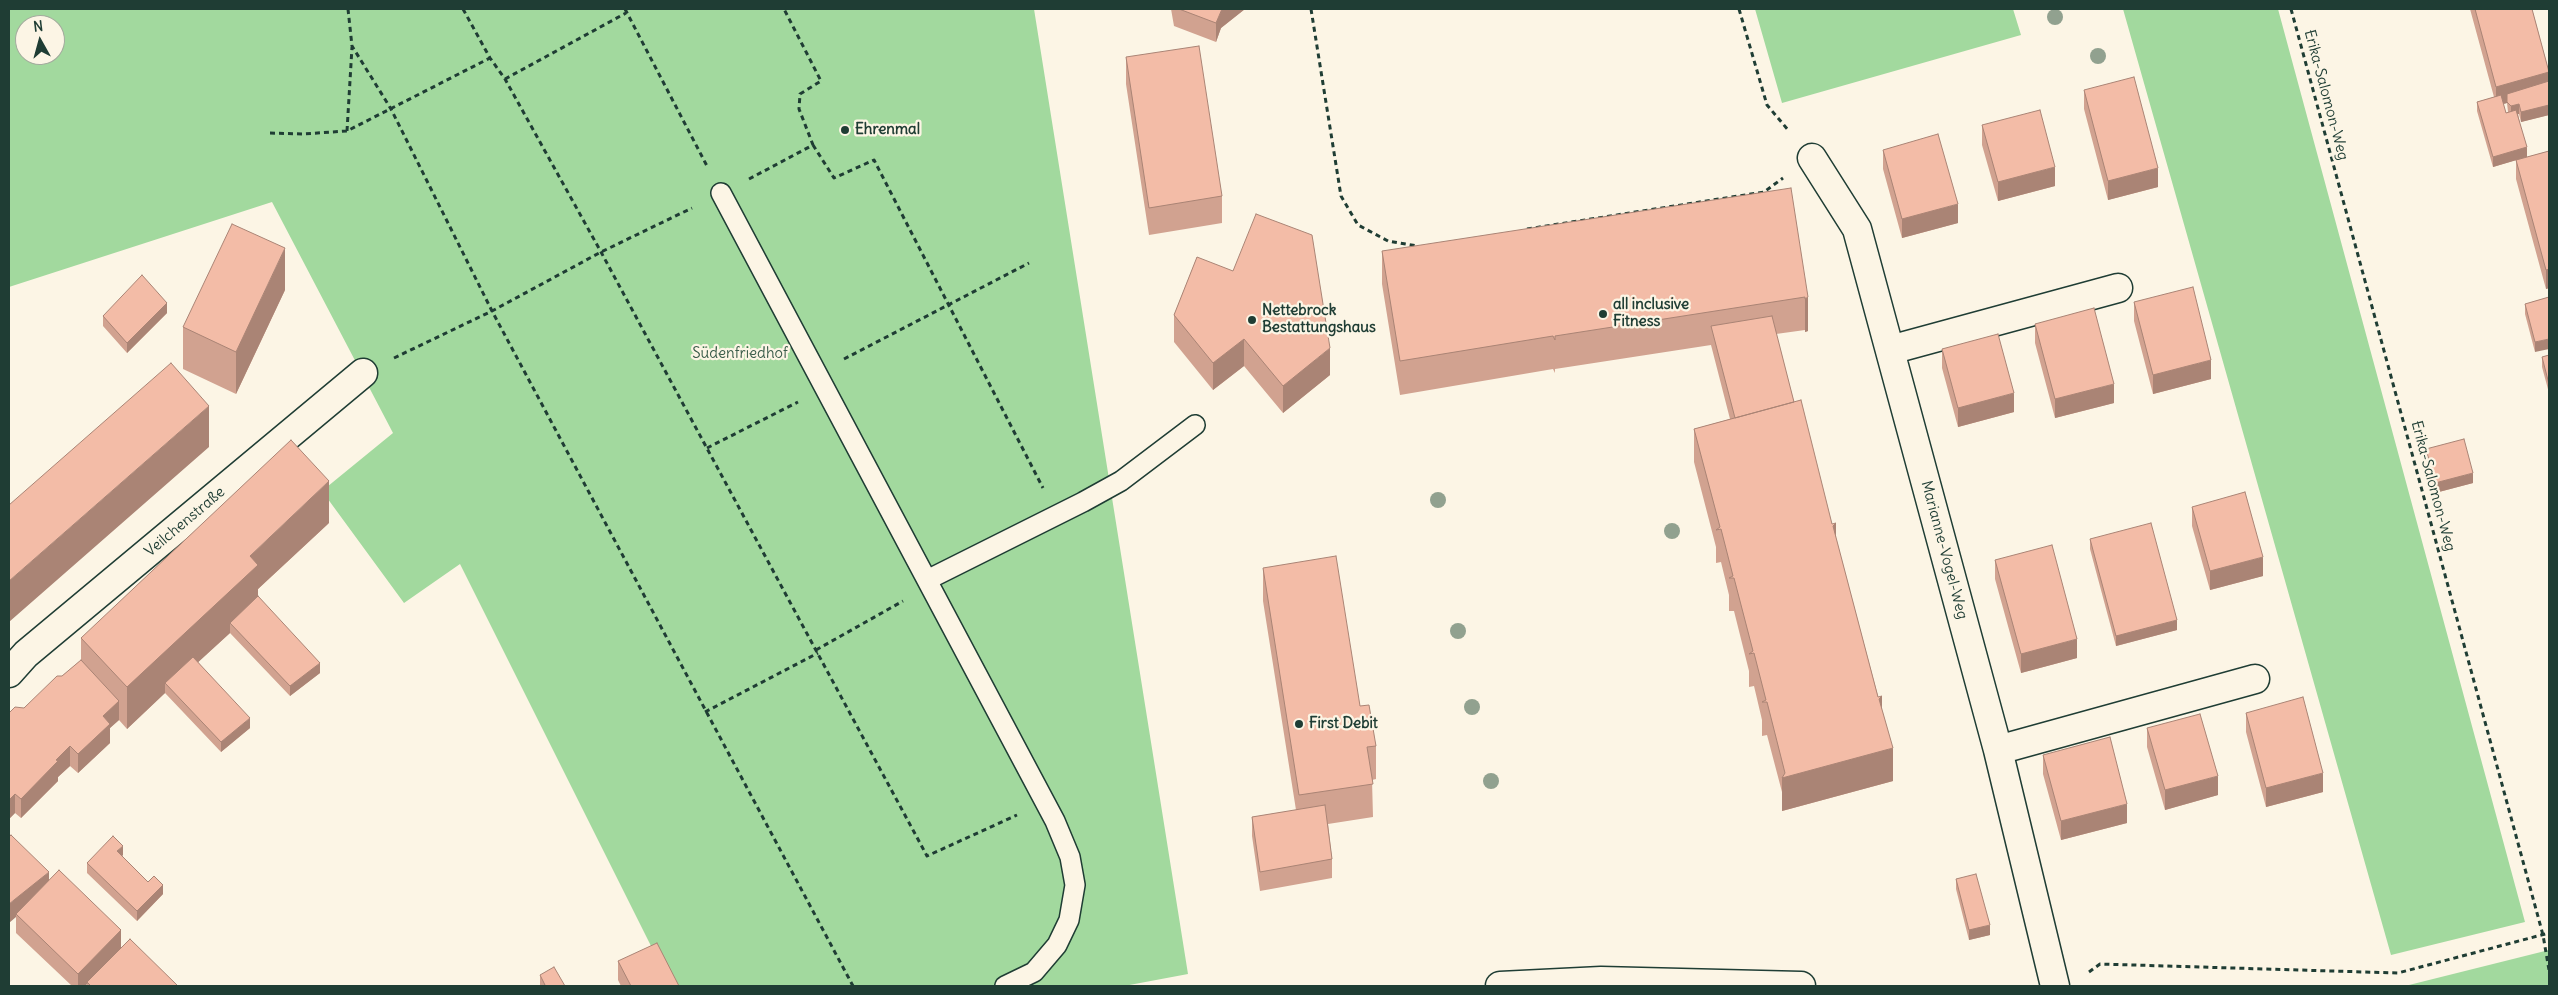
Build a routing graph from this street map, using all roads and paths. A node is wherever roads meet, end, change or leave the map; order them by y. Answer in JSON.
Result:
{"nodes":[{"id":1,"x":348,"y":9,"type":"edge"},
{"id":2,"x":463,"y":9,"type":"edge"},
{"id":3,"x":625,"y":9,"type":"edge"},
{"id":4,"x":784,"y":9,"type":"edge"},
{"id":5,"x":1310,"y":9,"type":"edge"},
{"id":6,"x":1739,"y":9,"type":"edge"},
{"id":7,"x":2291,"y":9,"type":"edge"},
{"id":8,"x":626,"y":14,"type":"junction"},
{"id":9,"x":352,"y":46,"type":"junction"},
{"id":10,"x":490,"y":58,"type":"junction"},
{"id":11,"x":505,"y":79,"type":"junction"},
{"id":12,"x":391,"y":109,"type":"junction"},
{"id":13,"x":347,"y":130,"type":"junction"},
{"id":14,"x":270,"y":133,"type":"dead end"},
{"id":15,"x":813,"y":145,"type":"junction"},
{"id":16,"x":1812,"y":158,"type":"junction"},
{"id":17,"x":721,"y":193,"type":"junction"},
{"id":18,"x":1520,"y":230,"type":"edge"},
{"id":19,"x":1423,"y":245,"type":"edge"},
{"id":20,"x":601,"y":252,"type":"junction"},
{"id":21,"x":1029,"y":263,"type":"dead end"},
{"id":22,"x":2118,"y":288,"type":"dead end"},
{"id":23,"x":948,"y":305,"type":"junction"},
{"id":24,"x":492,"y":311,"type":"junction"},
{"id":25,"x":1890,"y":350,"type":"junction"},
{"id":26,"x":363,"y":373,"type":"joint"},
{"id":27,"x":821,"y":380,"type":"junction"},
{"id":28,"x":1195,"y":425,"type":"dead end"},
{"id":29,"x":707,"y":448,"type":"junction"},
{"id":30,"x":1056,"y":516,"type":"junction"},
{"id":31,"x":928,"y":583,"type":"junction"},
{"id":32,"x":817,"y":652,"type":"junction"},
{"id":33,"x":9,"y":673,"type":"edge"},
{"id":34,"x":2254,"y":679,"type":"dead end"},
{"id":35,"x":705,"y":712,"type":"junction"},
{"id":36,"x":1998,"y":750,"type":"junction"},
{"id":37,"x":1045,"y":802,"type":"junction"},
{"id":38,"x":2549,"y":933,"type":"edge"},
{"id":39,"x":2543,"y":935,"type":"junction"},
{"id":40,"x":2549,"y":970,"type":"edge"},
{"id":41,"x":2084,"y":975,"type":"dead end"},
{"id":42,"x":853,"y":986,"type":"edge"},
{"id":43,"x":1005,"y":986,"type":"edge"},
{"id":44,"x":1500,"y":986,"type":"edge"},
{"id":45,"x":1801,"y":986,"type":"edge"},
{"id":46,"x":2055,"y":986,"type":"edge"}],
"edges":[{"from":1,"to":9,"type":"path"},
{"from":2,"to":10,"type":"path"},
{"from":3,"to":8,"type":"path"},
{"from":4,"to":15,"type":"path"},
{"from":5,"to":19,"type":"path"},
{"from":6,"to":16,"type":"path"},
{"from":7,"to":39,"type":"path","name":"Erika-Salomon-Weg"},
{"from":8,"to":11,"type":"path"},
{"from":8,"to":17,"type":"path"},
{"from":9,"to":12,"type":"path"},
{"from":9,"to":13,"type":"path"},
{"from":10,"to":11,"type":"path"},
{"from":10,"to":12,"type":"path"},
{"from":11,"to":20,"type":"path"},
{"from":12,"to":13,"type":"path"},
{"from":12,"to":24,"type":"path"},
{"from":13,"to":14,"type":"path"},
{"from":15,"to":17,"type":"path"},
{"from":15,"to":23,"type":"path"},
{"from":16,"to":18,"type":"path"},
{"from":16,"to":25,"type":"street","name":"Marianne-Vogel-Weg"},
{"from":17,"to":20,"type":"path"},
{"from":17,"to":27,"type":"lane"},
{"from":20,"to":24,"type":"path"},
{"from":20,"to":29,"type":"path"},
{"from":21,"to":23,"type":"path"},
{"from":22,"to":25,"type":"street"},
{"from":23,"to":27,"type":"path"},
{"from":23,"to":30,"type":"path"},
{"from":24,"to":26,"type":"path"},
{"from":24,"to":35,"type":"path"},
{"from":25,"to":36,"type":"street","name":"Marianne-Vogel-Weg"},
{"from":26,"to":33,"type":"street","name":"Veilchenstraße"},
{"from":27,"to":29,"type":"path"},
{"from":27,"to":31,"type":"lane"},
{"from":28,"to":30,"type":"lane"},
{"from":29,"to":32,"type":"path"},
{"from":30,"to":31,"type":"lane"},
{"from":31,"to":32,"type":"path"},
{"from":31,"to":37,"type":"lane"},
{"from":32,"to":35,"type":"path"},
{"from":32,"to":37,"type":"path"},
{"from":34,"to":36,"type":"street"},
{"from":35,"to":42,"type":"path"},
{"from":36,"to":46,"type":"street","name":"Marianne-Vogel-Weg"},
{"from":37,"to":43,"type":"lane"},
{"from":38,"to":39,"type":"path"},
{"from":39,"to":40,"type":"path","name":"Erika-Salomon-Weg"},
{"from":39,"to":41,"type":"path"},
{"from":44,"to":45,"type":"street"}]}
